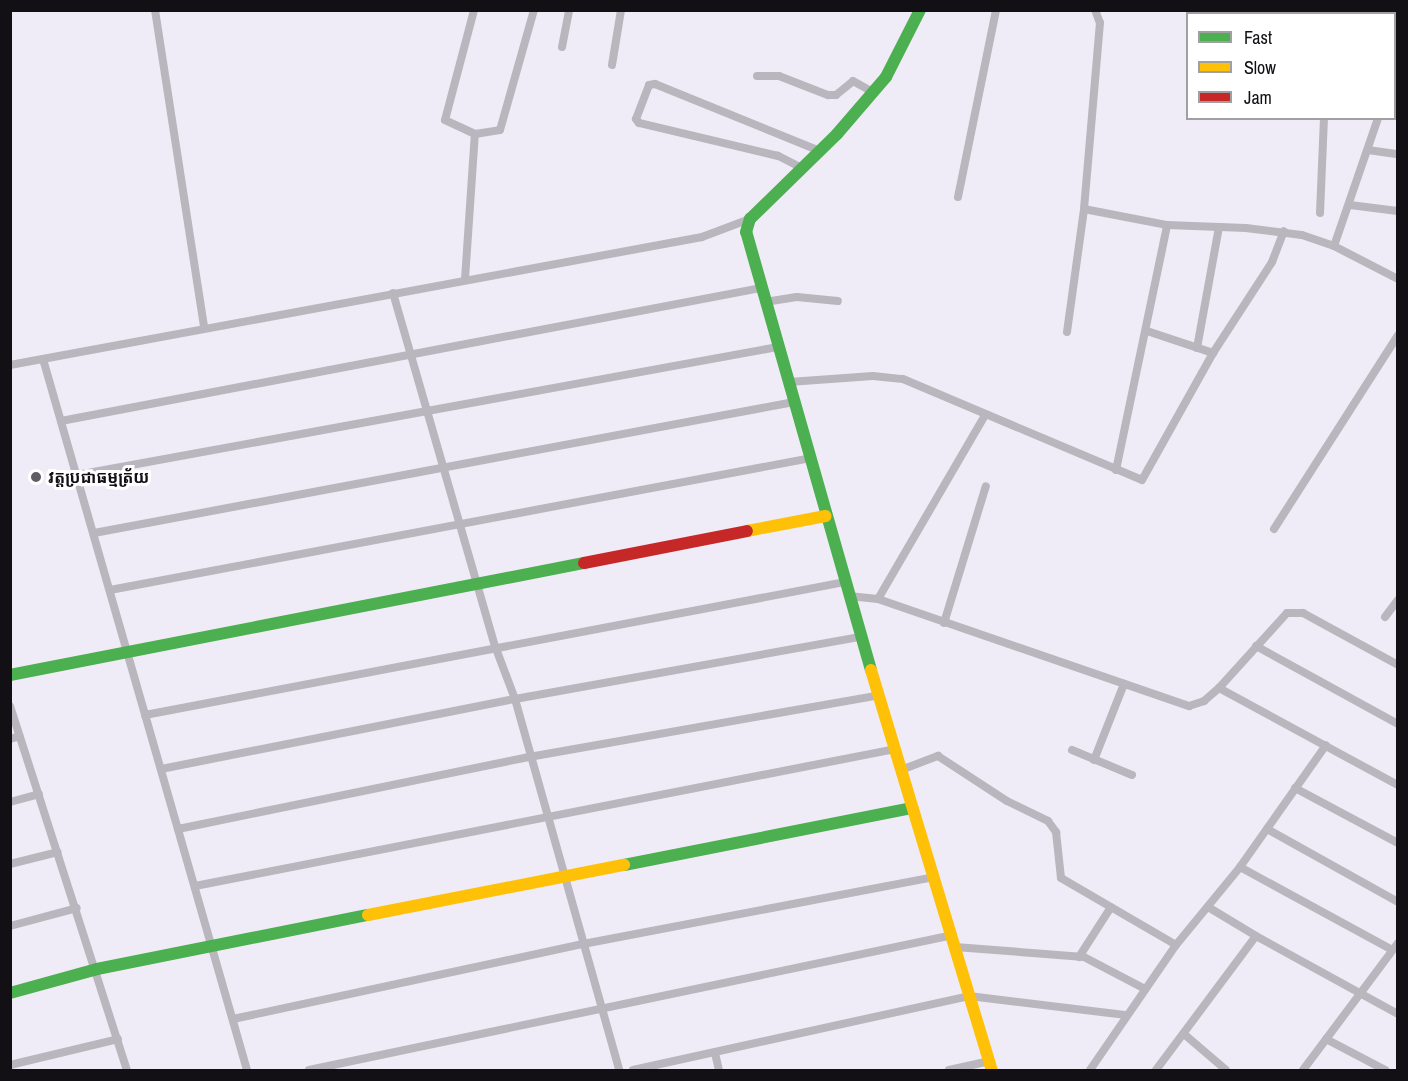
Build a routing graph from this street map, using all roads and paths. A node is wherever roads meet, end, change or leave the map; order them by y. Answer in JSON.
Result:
{"nodes":[{"id":1,"x":155,"y":10,"type":"edge"},
{"id":2,"x":474,"y":10,"type":"edge"},
{"id":3,"x":534,"y":10,"type":"edge"},
{"id":4,"x":569,"y":10,"type":"edge"},
{"id":5,"x":621,"y":10,"type":"edge"},
{"id":6,"x":920,"y":10,"type":"edge"},
{"id":7,"x":996,"y":10,"type":"edge"},
{"id":8,"x":1095,"y":10,"type":"edge"},
{"id":9,"x":562,"y":47,"type":"dead end"},
{"id":10,"x":612,"y":65,"type":"dead end"},
{"id":11,"x":757,"y":76,"type":"dead end"},
{"id":12,"x":873,"y":92,"type":"junction"},
{"id":13,"x":1377,"y":120,"type":"edge"},
{"id":14,"x":1323,"y":121,"type":"edge"},
{"id":15,"x":475,"y":134,"type":"junction"},
{"id":16,"x":1368,"y":150,"type":"junction"},
{"id":17,"x":820,"y":151,"type":"junction"},
{"id":18,"x":1398,"y":154,"type":"edge"},
{"id":19,"x":802,"y":168,"type":"junction"},
{"id":20,"x":958,"y":198,"type":"dead end"},
{"id":21,"x":1350,"y":205,"type":"junction"},
{"id":22,"x":1084,"y":209,"type":"junction"},
{"id":23,"x":1398,"y":211,"type":"edge"},
{"id":24,"x":1320,"y":213,"type":"dead end"},
{"id":25,"x":750,"y":219,"type":"junction"},
{"id":26,"x":1167,"y":225,"type":"junction"},
{"id":27,"x":1219,"y":227,"type":"junction"},
{"id":28,"x":1284,"y":231,"type":"junction"},
{"id":29,"x":1334,"y":246,"type":"junction"},
{"id":30,"x":465,"y":279,"type":"junction"},
{"id":31,"x":1398,"y":279,"type":"edge"},
{"id":32,"x":761,"y":288,"type":"junction"},
{"id":33,"x":393,"y":293,"type":"junction"},
{"id":34,"x":838,"y":301,"type":"dead end"},
{"id":35,"x":765,"y":303,"type":"junction"},
{"id":36,"x":204,"y":328,"type":"junction"},
{"id":37,"x":1067,"y":332,"type":"dead end"},
{"id":38,"x":1147,"y":332,"type":"junction"},
{"id":39,"x":1398,"y":335,"type":"edge"},
{"id":40,"x":778,"y":347,"type":"junction"},
{"id":41,"x":1197,"y":348,"type":"junction"},
{"id":42,"x":410,"y":352,"type":"junction"},
{"id":43,"x":1213,"y":353,"type":"junction"},
{"id":44,"x":44,"y":359,"type":"junction"},
{"id":45,"x":10,"y":365,"type":"edge"},
{"id":46,"x":789,"y":382,"type":"junction"},
{"id":47,"x":795,"y":402,"type":"junction"},
{"id":48,"x":427,"y":411,"type":"junction"},
{"id":49,"x":985,"y":415,"type":"junction"},
{"id":50,"x":61,"y":421,"type":"junction"},
{"id":51,"x":811,"y":458,"type":"junction"},
{"id":52,"x":443,"y":465,"type":"junction"},
{"id":53,"x":1116,"y":470,"type":"junction"},
{"id":54,"x":77,"y":475,"type":"junction"},
{"id":55,"x":986,"y":486,"type":"dead end"},
{"id":56,"x":826,"y":516,"type":"junction"},
{"id":57,"x":460,"y":523,"type":"junction"},
{"id":58,"x":1274,"y":529,"type":"dead end"},
{"id":59,"x":93,"y":534,"type":"junction"},
{"id":60,"x":845,"y":582,"type":"junction"},
{"id":61,"x":478,"y":585,"type":"junction"},
{"id":62,"x":110,"y":590,"type":"junction"},
{"id":63,"x":849,"y":596,"type":"junction"},
{"id":64,"x":878,"y":599,"type":"junction"},
{"id":65,"x":1398,"y":600,"type":"edge"},
{"id":66,"x":1385,"y":617,"type":"dead end"},
{"id":67,"x":944,"y":623,"type":"junction"},
{"id":68,"x":861,"y":637,"type":"junction"},
{"id":69,"x":495,"y":646,"type":"junction"},
{"id":70,"x":1256,"y":646,"type":"junction"},
{"id":71,"x":128,"y":652,"type":"junction"},
{"id":72,"x":1398,"y":665,"type":"edge"},
{"id":73,"x":10,"y":675,"type":"edge"},
{"id":74,"x":1124,"y":684,"type":"junction"},
{"id":75,"x":1219,"y":688,"type":"junction"},
{"id":76,"x":879,"y":695,"type":"junction"},
{"id":77,"x":515,"y":699,"type":"junction"},
{"id":78,"x":10,"y":706,"type":"edge"},
{"id":79,"x":146,"y":715,"type":"junction"},
{"id":80,"x":1398,"y":724,"type":"edge"},
{"id":81,"x":20,"y":736,"type":"junction"},
{"id":82,"x":10,"y":739,"type":"edge"},
{"id":83,"x":1326,"y":745,"type":"junction"},
{"id":84,"x":895,"y":749,"type":"junction"},
{"id":85,"x":1072,"y":750,"type":"dead end"},
{"id":86,"x":529,"y":757,"type":"junction"},
{"id":87,"x":1094,"y":760,"type":"junction"},
{"id":88,"x":161,"y":769,"type":"junction"},
{"id":89,"x":901,"y":770,"type":"junction"},
{"id":90,"x":1132,"y":775,"type":"dead end"},
{"id":91,"x":1398,"y":785,"type":"edge"},
{"id":92,"x":1295,"y":788,"type":"junction"},
{"id":93,"x":39,"y":794,"type":"junction"},
{"id":94,"x":10,"y":802,"type":"edge"},
{"id":95,"x":912,"y":808,"type":"junction"},
{"id":96,"x":546,"y":815,"type":"junction"},
{"id":97,"x":178,"y":829,"type":"junction"},
{"id":98,"x":1267,"y":829,"type":"junction"},
{"id":99,"x":1398,"y":843,"type":"edge"},
{"id":100,"x":58,"y":852,"type":"junction"},
{"id":101,"x":10,"y":864,"type":"edge"},
{"id":102,"x":1240,"y":867,"type":"junction"},
{"id":103,"x":562,"y":876,"type":"junction"},
{"id":104,"x":934,"y":877,"type":"junction"},
{"id":105,"x":195,"y":886,"type":"junction"},
{"id":106,"x":1398,"y":902,"type":"edge"},
{"id":107,"x":1111,"y":907,"type":"junction"},
{"id":108,"x":1208,"y":907,"type":"junction"},
{"id":109,"x":77,"y":908,"type":"junction"},
{"id":110,"x":10,"y":926,"type":"edge"},
{"id":111,"x":1256,"y":936,"type":"junction"},
{"id":112,"x":954,"y":941,"type":"junction"},
{"id":113,"x":1398,"y":943,"type":"edge"},
{"id":114,"x":583,"y":944,"type":"junction"},
{"id":115,"x":1176,"y":945,"type":"junction"},
{"id":116,"x":212,"y":947,"type":"junction"},
{"id":117,"x":1392,"y":950,"type":"junction"},
{"id":118,"x":1079,"y":957,"type":"junction"},
{"id":119,"x":97,"y":969,"type":"junction"},
{"id":120,"x":1145,"y":989,"type":"junction"},
{"id":121,"x":1360,"y":992,"type":"junction"},
{"id":122,"x":10,"y":993,"type":"edge"},
{"id":123,"x":969,"y":996,"type":"junction"},
{"id":124,"x":603,"y":1009,"type":"junction"},
{"id":125,"x":1398,"y":1014,"type":"edge"},
{"id":126,"x":1127,"y":1015,"type":"junction"},
{"id":127,"x":233,"y":1019,"type":"junction"},
{"id":128,"x":1184,"y":1034,"type":"junction"},
{"id":129,"x":118,"y":1039,"type":"junction"},
{"id":130,"x":1326,"y":1039,"type":"junction"},
{"id":131,"x":715,"y":1053,"type":"junction"},
{"id":132,"x":10,"y":1065,"type":"edge"},
{"id":133,"x":991,"y":1066,"type":"edge"},
{"id":134,"x":1304,"y":1070,"type":"edge"},
{"id":135,"x":127,"y":1071,"type":"edge"},
{"id":136,"x":247,"y":1071,"type":"edge"},
{"id":137,"x":309,"y":1071,"type":"edge"},
{"id":138,"x":619,"y":1071,"type":"edge"},
{"id":139,"x":633,"y":1071,"type":"edge"},
{"id":140,"x":719,"y":1071,"type":"edge"},
{"id":141,"x":949,"y":1071,"type":"edge"},
{"id":142,"x":1090,"y":1071,"type":"edge"},
{"id":143,"x":1156,"y":1071,"type":"edge"},
{"id":144,"x":1226,"y":1071,"type":"edge"},
{"id":145,"x":1385,"y":1071,"type":"edge"}],
"edges":[{"from":1,"to":36,"type":"street"},
{"from":2,"to":15,"type":"street"},
{"from":3,"to":15,"type":"street"},
{"from":4,"to":9,"type":"street"},
{"from":5,"to":10,"type":"street"},
{"from":6,"to":12,"type":"street"},
{"from":7,"to":20,"type":"street"},
{"from":8,"to":22,"type":"street"},
{"from":11,"to":12,"type":"street"},
{"from":12,"to":17,"type":"street"},
{"from":13,"to":16,"type":"street"},
{"from":14,"to":24,"type":"street"},
{"from":15,"to":30,"type":"street"},
{"from":16,"to":18,"type":"street"},
{"from":16,"to":21,"type":"street"},
{"from":17,"to":19,"type":"street"},
{"from":17,"to":19,"type":"street"},
{"from":19,"to":25,"type":"street"},
{"from":21,"to":23,"type":"street"},
{"from":21,"to":29,"type":"street"},
{"from":22,"to":26,"type":"street"},
{"from":22,"to":37,"type":"street"},
{"from":25,"to":30,"type":"street"},
{"from":25,"to":32,"type":"street"},
{"from":26,"to":27,"type":"street"},
{"from":26,"to":38,"type":"street"},
{"from":27,"to":28,"type":"street"},
{"from":27,"to":41,"type":"street"},
{"from":28,"to":29,"type":"street"},
{"from":28,"to":43,"type":"street"},
{"from":29,"to":31,"type":"street"},
{"from":30,"to":33,"type":"street"},
{"from":32,"to":35,"type":"street"},
{"from":32,"to":42,"type":"street"},
{"from":33,"to":36,"type":"street"},
{"from":33,"to":42,"type":"street"},
{"from":34,"to":35,"type":"street"},
{"from":35,"to":40,"type":"street"},
{"from":36,"to":44,"type":"street"},
{"from":38,"to":41,"type":"street"},
{"from":38,"to":53,"type":"street"},
{"from":39,"to":58,"type":"street"},
{"from":40,"to":46,"type":"street"},
{"from":40,"to":48,"type":"street"},
{"from":41,"to":43,"type":"street"},
{"from":42,"to":48,"type":"street"},
{"from":42,"to":50,"type":"street"},
{"from":43,"to":53,"type":"street"},
{"from":44,"to":45,"type":"street"},
{"from":44,"to":50,"type":"street"},
{"from":46,"to":47,"type":"street"},
{"from":46,"to":49,"type":"street"},
{"from":47,"to":51,"type":"street"},
{"from":47,"to":52,"type":"street"},
{"from":48,"to":52,"type":"street"},
{"from":48,"to":54,"type":"street"},
{"from":49,"to":53,"type":"street"},
{"from":49,"to":64,"type":"street"},
{"from":50,"to":54,"type":"street"},
{"from":51,"to":56,"type":"street"},
{"from":51,"to":57,"type":"street"},
{"from":52,"to":57,"type":"street"},
{"from":52,"to":59,"type":"street"},
{"from":54,"to":59,"type":"street"},
{"from":55,"to":67,"type":"street"},
{"from":56,"to":60,"type":"street"},
{"from":56,"to":61,"type":"street"},
{"from":57,"to":61,"type":"street"},
{"from":57,"to":62,"type":"street"},
{"from":59,"to":62,"type":"street"},
{"from":60,"to":63,"type":"street"},
{"from":60,"to":69,"type":"street"},
{"from":61,"to":69,"type":"street"},
{"from":61,"to":71,"type":"street"},
{"from":62,"to":71,"type":"street"},
{"from":63,"to":64,"type":"street"},
{"from":63,"to":68,"type":"street"},
{"from":64,"to":67,"type":"street"},
{"from":65,"to":66,"type":"street"},
{"from":67,"to":74,"type":"street"},
{"from":68,"to":76,"type":"street"},
{"from":68,"to":77,"type":"street"},
{"from":69,"to":77,"type":"street"},
{"from":69,"to":79,"type":"street"},
{"from":70,"to":72,"type":"street"},
{"from":70,"to":75,"type":"street"},
{"from":70,"to":80,"type":"street"},
{"from":71,"to":73,"type":"street"},
{"from":71,"to":79,"type":"street"},
{"from":74,"to":75,"type":"street"},
{"from":74,"to":87,"type":"street"},
{"from":75,"to":83,"type":"street"},
{"from":76,"to":84,"type":"street"},
{"from":76,"to":86,"type":"street"},
{"from":77,"to":86,"type":"street"},
{"from":77,"to":88,"type":"street"},
{"from":78,"to":81,"type":"street"},
{"from":79,"to":88,"type":"street"},
{"from":81,"to":82,"type":"street"},
{"from":81,"to":93,"type":"street"},
{"from":83,"to":91,"type":"street"},
{"from":83,"to":92,"type":"street"},
{"from":84,"to":89,"type":"street"},
{"from":84,"to":96,"type":"street"},
{"from":85,"to":87,"type":"street"},
{"from":86,"to":96,"type":"street"},
{"from":86,"to":97,"type":"street"},
{"from":87,"to":90,"type":"street"},
{"from":88,"to":97,"type":"street"},
{"from":89,"to":95,"type":"street"},
{"from":89,"to":107,"type":"street"},
{"from":92,"to":98,"type":"street"},
{"from":92,"to":99,"type":"street"},
{"from":93,"to":94,"type":"street"},
{"from":93,"to":100,"type":"street"},
{"from":95,"to":103,"type":"street"},
{"from":95,"to":104,"type":"street"},
{"from":96,"to":103,"type":"street"},
{"from":96,"to":105,"type":"street"},
{"from":97,"to":105,"type":"street"},
{"from":98,"to":102,"type":"street"},
{"from":98,"to":106,"type":"street"},
{"from":100,"to":101,"type":"street"},
{"from":100,"to":109,"type":"street"},
{"from":102,"to":108,"type":"street"},
{"from":102,"to":117,"type":"street"},
{"from":103,"to":114,"type":"street"},
{"from":103,"to":116,"type":"street"},
{"from":104,"to":112,"type":"street"},
{"from":104,"to":114,"type":"street"},
{"from":105,"to":116,"type":"street"},
{"from":107,"to":115,"type":"street"},
{"from":107,"to":118,"type":"street"},
{"from":108,"to":111,"type":"street"},
{"from":108,"to":115,"type":"street"},
{"from":109,"to":110,"type":"street"},
{"from":109,"to":119,"type":"street"},
{"from":111,"to":121,"type":"street"},
{"from":111,"to":128,"type":"street"},
{"from":112,"to":118,"type":"street"},
{"from":112,"to":123,"type":"street"},
{"from":112,"to":124,"type":"street"},
{"from":113,"to":117,"type":"street"},
{"from":114,"to":124,"type":"street"},
{"from":114,"to":127,"type":"street"},
{"from":115,"to":120,"type":"street"},
{"from":116,"to":119,"type":"street"},
{"from":116,"to":127,"type":"street"},
{"from":117,"to":121,"type":"street"},
{"from":118,"to":120,"type":"street"},
{"from":119,"to":122,"type":"street"},
{"from":119,"to":129,"type":"street"},
{"from":120,"to":126,"type":"street"},
{"from":121,"to":125,"type":"street"},
{"from":121,"to":130,"type":"street"},
{"from":123,"to":126,"type":"street"},
{"from":123,"to":131,"type":"street"},
{"from":123,"to":133,"type":"street"},
{"from":124,"to":137,"type":"street"},
{"from":124,"to":138,"type":"street"},
{"from":126,"to":142,"type":"street"},
{"from":127,"to":136,"type":"street"},
{"from":128,"to":143,"type":"street"},
{"from":128,"to":144,"type":"street"},
{"from":129,"to":132,"type":"street"},
{"from":129,"to":135,"type":"street"},
{"from":130,"to":134,"type":"street"},
{"from":130,"to":145,"type":"street"},
{"from":131,"to":139,"type":"street"},
{"from":131,"to":140,"type":"street"},
{"from":133,"to":141,"type":"street"}]}
